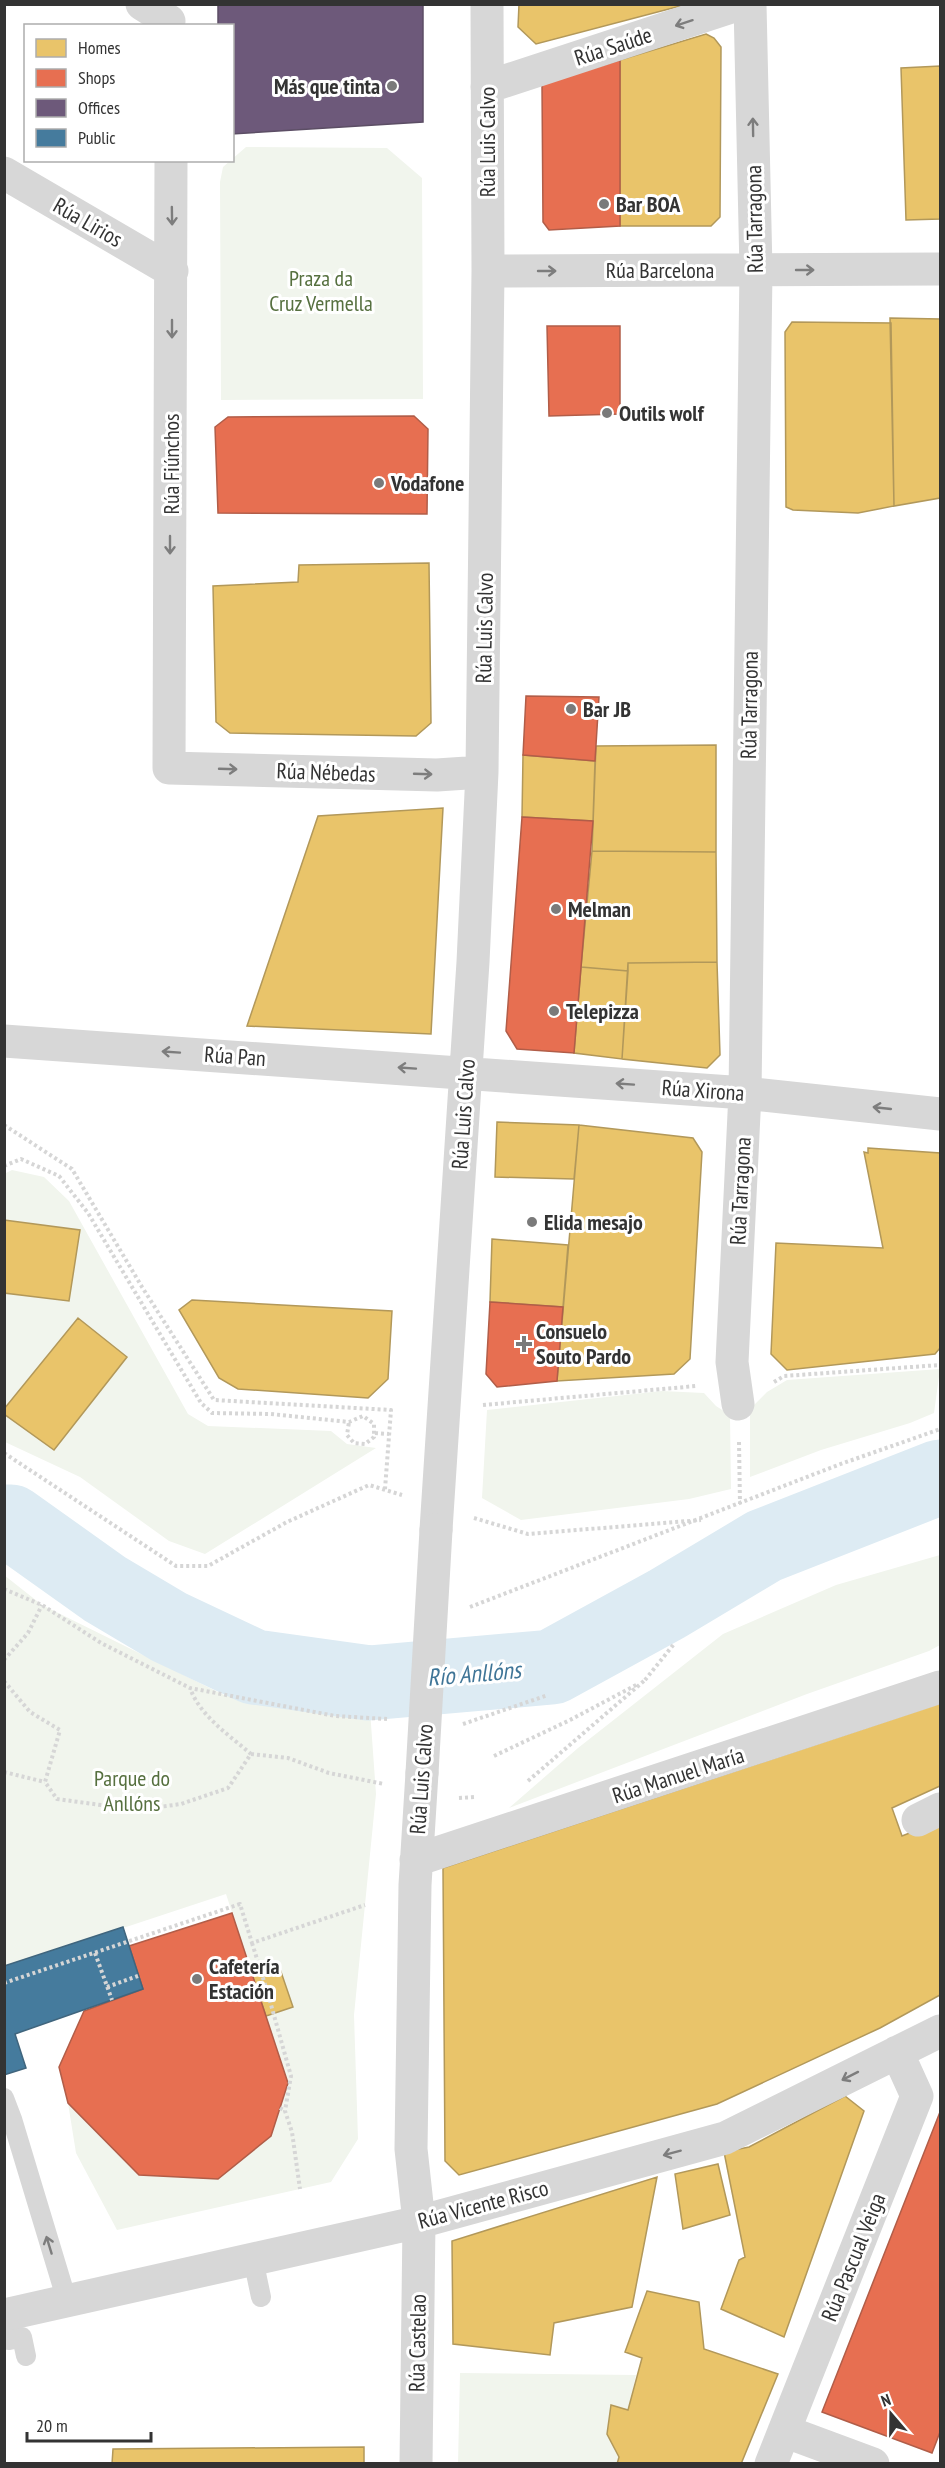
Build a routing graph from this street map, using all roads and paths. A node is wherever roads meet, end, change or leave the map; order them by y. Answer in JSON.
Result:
{"nodes":[{"id":1,"x":487,"y":4,"type":"edge"},
{"id":2,"x":740,"y":4,"type":"edge"},
{"id":3,"x":750,"y":4,"type":"edge"},
{"id":4,"x":487,"y":87,"type":"junction"},
{"id":5,"x":171,"y":162,"type":"edge"},
{"id":6,"x":4,"y":173,"type":"edge"},
{"id":7,"x":940,"y":269,"type":"edge"},
{"id":8,"x":756,"y":270,"type":"junction"},
{"id":9,"x":172,"y":271,"type":"junction"},
{"id":10,"x":488,"y":271,"type":"junction"},
{"id":11,"x":169,"y":768,"type":"joint"},
{"id":12,"x":482,"y":772,"type":"junction"},
{"id":13,"x":5,"y":1041,"type":"edge"},
{"id":14,"x":465,"y":1072,"type":"junction"},
{"id":15,"x":745,"y":1093,"type":"junction"},
{"id":16,"x":940,"y":1114,"type":"edge"},
{"id":17,"x":4,"y":1125,"type":"edge"},
{"id":18,"x":4,"y":1166,"type":"edge"},
{"id":19,"x":940,"y":1365,"type":"edge"},
{"id":20,"x":738,"y":1404,"type":"junction"},
{"id":21,"x":479,"y":1406,"type":"dead end"},
{"id":22,"x":349,"y":1422,"type":"junction"},
{"id":23,"x":940,"y":1429,"type":"edge"},
{"id":24,"x":375,"y":1432,"type":"junction"},
{"id":25,"x":389,"y":1434,"type":"junction"},
{"id":26,"x":4,"y":1453,"type":"edge"},
{"id":27,"x":385,"y":1489,"type":"junction"},
{"id":28,"x":740,"y":1504,"type":"junction"},
{"id":29,"x":474,"y":1506,"type":"dead end"},
{"id":30,"x":473,"y":1518,"type":"junction"},
{"id":31,"x":437,"y":1519,"type":"junction"},
{"id":32,"x":701,"y":1520,"type":"junction"},
{"id":33,"x":4,"y":1588,"type":"edge"},
{"id":34,"x":42,"y":1605,"type":"junction"},
{"id":35,"x":467,"y":1608,"type":"dead end"},
{"id":36,"x":674,"y":1644,"type":"dead end"},
{"id":37,"x":4,"y":1660,"type":"edge"},
{"id":38,"x":645,"y":1680,"type":"junction"},
{"id":39,"x":4,"y":1681,"type":"edge"},
{"id":40,"x":940,"y":1687,"type":"edge"},
{"id":41,"x":190,"y":1688,"type":"junction"},
{"id":42,"x":335,"y":1716,"type":"dead end"},
{"id":43,"x":250,"y":1754,"type":"junction"},
{"id":44,"x":494,"y":1756,"type":"dead end"},
{"id":45,"x":4,"y":1772,"type":"edge"},
{"id":46,"x":45,"y":1782,"type":"junction"},
{"id":47,"x":421,"y":1782,"type":"junction"},
{"id":48,"x":526,"y":1782,"type":"dead end"},
{"id":49,"x":484,"y":1796,"type":"dead end"},
{"id":50,"x":416,"y":1860,"type":"junction"},
{"id":51,"x":365,"y":1905,"type":"dead end"},
{"id":52,"x":252,"y":1943,"type":"junction"},
{"id":53,"x":95,"y":1953,"type":"junction"},
{"id":54,"x":138,"y":1976,"type":"dead end"},
{"id":55,"x":4,"y":1983,"type":"edge"},
{"id":56,"x":107,"y":1987,"type":"junction"},
{"id":57,"x":268,"y":1994,"type":"junction"},
{"id":58,"x":260,"y":1997,"type":"dead end"},
{"id":59,"x":112,"y":2001,"type":"dead end"},
{"id":60,"x":940,"y":2031,"type":"edge"},
{"id":61,"x":897,"y":2052,"type":"junction"},
{"id":62,"x":4,"y":2098,"type":"edge"},
{"id":63,"x":280,"y":2108,"type":"dead end"},
{"id":64,"x":285,"y":2111,"type":"junction"},
{"id":65,"x":8,"y":2121,"type":"edge"},
{"id":66,"x":300,"y":2189,"type":"dead end"},
{"id":67,"x":419,"y":2222,"type":"junction"},
{"id":68,"x":253,"y":2259,"type":"junction"},
{"id":69,"x":261,"y":2297,"type":"dead end"},
{"id":70,"x":67,"y":2301,"type":"junction"},
{"id":71,"x":6,"y":2329,"type":"edge"},
{"id":72,"x":26,"y":2356,"type":"dead end"},
{"id":73,"x":784,"y":2431,"type":"junction"},
{"id":74,"x":416,"y":2463,"type":"edge"},
{"id":75,"x":771,"y":2463,"type":"edge"},
{"id":76,"x":873,"y":2463,"type":"edge"}],
"edges":[{"from":1,"to":4,"type":"street","name":"Rúa Luis Calvo"},
{"from":2,"to":4,"type":"street","name":"Rúa Saúde","one_way":true},
{"from":8,"to":3,"type":"street","name":"Rúa Tarragona","one_way":true},
{"from":4,"to":10,"type":"street","name":"Rúa Luis Calvo"},
{"from":5,"to":9,"type":"street","name":"Rúa Fiúnchos","one_way":true},
{"from":6,"to":9,"type":"street","name":"Rúa Lirios"},
{"from":8,"to":7,"type":"street","name":"Rúa Barcelona","one_way":true},
{"from":10,"to":8,"type":"street","name":"Rúa Barcelona","one_way":true},
{"from":8,"to":15,"type":"street","name":"Rúa Tarragona"},
{"from":9,"to":11,"type":"street","name":"Rúa Fiúnchos","one_way":true},
{"from":10,"to":12,"type":"street","name":"Rúa Luis Calvo"},
{"from":11,"to":12,"type":"street","name":"Rúa Nébedas","one_way":true},
{"from":12,"to":14,"type":"street","name":"Rúa Luis Calvo"},
{"from":14,"to":13,"type":"street","name":"Rúa Pan","one_way":true},
{"from":15,"to":14,"type":"street","name":"Rúa Xirona","one_way":true},
{"from":14,"to":31,"type":"street","name":"Rúa Luis Calvo"},
{"from":16,"to":15,"type":"street","name":"Rúa Xirona","one_way":true},
{"from":15,"to":20,"type":"street","name":"Rúa Tarragona"},
{"from":17,"to":25,"type":"path"},
{"from":18,"to":22,"type":"path"},
{"from":19,"to":20,"type":"path"},
{"from":20,"to":21,"type":"path"},
{"from":20,"to":28,"type":"path"},
{"from":22,"to":24,"type":"path"},
{"from":22,"to":24,"type":"path"},
{"from":23,"to":28,"type":"path"},
{"from":24,"to":25,"type":"path"},
{"from":25,"to":27,"type":"path"},
{"from":26,"to":27,"type":"path"},
{"from":27,"to":31,"type":"path"},
{"from":28,"to":32,"type":"path"},
{"from":29,"to":30,"type":"path"},
{"from":30,"to":31,"type":"path"},
{"from":30,"to":32,"type":"path"},
{"from":31,"to":47,"type":"street","name":"Rúa Luis Calvo","bridge":true},
{"from":32,"to":35,"type":"path"},
{"from":33,"to":34,"type":"path"},
{"from":34,"to":37,"type":"path"},
{"from":34,"to":41,"type":"path"},
{"from":36,"to":38,"type":"path"},
{"from":38,"to":44,"type":"path"},
{"from":38,"to":48,"type":"path"},
{"from":39,"to":46,"type":"path"},
{"from":40,"to":50,"type":"street","name":"Rúa Manuel María"},
{"from":41,"to":42,"type":"path"},
{"from":41,"to":43,"type":"path"},
{"from":43,"to":46,"type":"path"},
{"from":43,"to":47,"type":"path"},
{"from":45,"to":46,"type":"path"},
{"from":47,"to":49,"type":"path"},
{"from":47,"to":50,"type":"street","name":"Rúa Luis Calvo"},
{"from":50,"to":67,"type":"street","name":"Rúa Luis Calvo"},
{"from":51,"to":52,"type":"path"},
{"from":52,"to":53,"type":"path"},
{"from":52,"to":57,"type":"path"},
{"from":53,"to":55,"type":"path"},
{"from":53,"to":56,"type":"path"},
{"from":54,"to":56,"type":"path"},
{"from":56,"to":59,"type":"path"},
{"from":57,"to":58,"type":"path"},
{"from":57,"to":64,"type":"path"},
{"from":60,"to":61,"type":"street","name":"Rúa Vicente Risco"},
{"from":61,"to":67,"type":"street","name":"Rúa Vicente Risco","one_way":true},
{"from":61,"to":73,"type":"street","name":"Rúa Pascual Veiga"},
{"from":62,"to":65,"type":"lane"},
{"from":63,"to":64,"type":"path"},
{"from":64,"to":66,"type":"path"},
{"from":70,"to":65,"type":"lane","one_way":true},
{"from":67,"to":68,"type":"street","name":"Rúa Vicente Risco"},
{"from":67,"to":74,"type":"street","name":"Rúa Castelao"},
{"from":68,"to":69,"type":"lane"},
{"from":68,"to":70,"type":"street","name":"Rúa Vicente Risco"},
{"from":70,"to":71,"type":"street","name":"Rúa Vicente Risco"},
{"from":71,"to":72,"type":"lane"},
{"from":73,"to":75,"type":"street","name":"Rúa Pascual Veiga"},
{"from":73,"to":76,"type":"street"}]}
